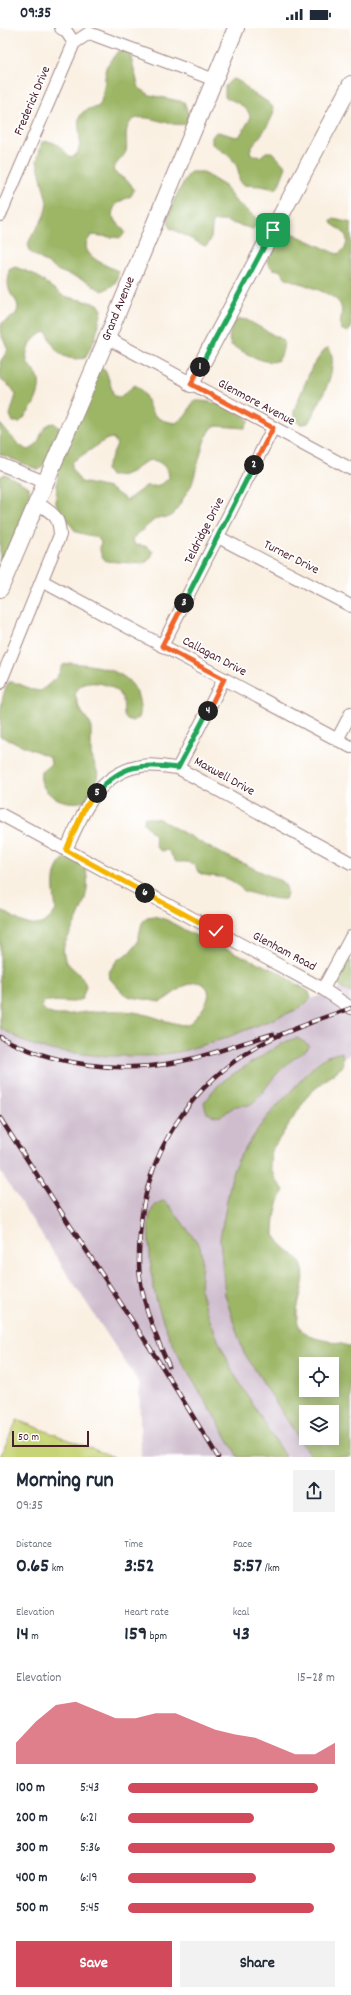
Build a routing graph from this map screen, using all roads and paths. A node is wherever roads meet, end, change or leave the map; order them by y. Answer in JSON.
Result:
{"nodes":[{"id":1,"x":61,"y":28,"type":"edge"},
{"id":2,"x":236,"y":28,"type":"edge"},
{"id":3,"x":88,"y":30,"type":"edge"},
{"id":4,"x":74,"y":43,"type":"junction"},
{"id":5,"x":215,"y":80,"type":"junction"},
{"id":6,"x":351,"y":84,"type":"edge"},
{"id":7,"x":5,"y":187,"type":"edge"},
{"id":8,"x":0,"y":215,"type":"edge"},
{"id":9,"x":107,"y":338,"type":"junction"},
{"id":10,"x":191,"y":384,"type":"junction"},
{"id":11,"x":273,"y":428,"type":"junction"},
{"id":12,"x":0,"y":464,"type":"edge"},
{"id":13,"x":351,"y":469,"type":"edge"},
{"id":14,"x":45,"y":482,"type":"junction"},
{"id":15,"x":37,"y":502,"type":"junction"},
{"id":16,"x":218,"y":537,"type":"junction"},
{"id":17,"x":42,"y":581,"type":"junction"},
{"id":18,"x":0,"y":589,"type":"edge"},
{"id":19,"x":351,"y":606,"type":"edge"},
{"id":20,"x":162,"y":646,"type":"junction"},
{"id":21,"x":224,"y":679,"type":"junction"},
{"id":22,"x":0,"y":683,"type":"edge"},
{"id":23,"x":351,"y":713,"type":"edge"},
{"id":24,"x":337,"y":740,"type":"junction"},
{"id":25,"x":351,"y":747,"type":"edge"},
{"id":26,"x":178,"y":768,"type":"junction"},
{"id":27,"x":0,"y":814,"type":"edge"},
{"id":28,"x":66,"y":850,"type":"junction"},
{"id":29,"x":351,"y":863,"type":"edge"},
{"id":30,"x":351,"y":938,"type":"edge"},
{"id":31,"x":323,"y":989,"type":"junction"},
{"id":32,"x":351,"y":1008,"type":"edge"}],
"edges":[{"from":1,"to":4,"type":"street"},
{"from":2,"to":5,"type":"street","name":"Grand Avenue"},
{"from":3,"to":4,"type":"street"},
{"from":3,"to":5,"type":"street"},
{"from":4,"to":7,"type":"street","name":"Frederick Drive"},
{"from":5,"to":9,"type":"street","name":"Grand Avenue"},
{"from":6,"to":10,"type":"street"},
{"from":7,"to":8,"type":"street","name":"Frederick Drive"},
{"from":9,"to":10,"type":"street","name":"Glenmore Avenue"},
{"from":9,"to":14,"type":"street","name":"Grand Avenue"},
{"from":10,"to":11,"type":"street","name":"Glenmore Avenue"},
{"from":11,"to":13,"type":"street","name":"Glenmore Avenue"},
{"from":11,"to":16,"type":"street","name":"Teldridge Drive"},
{"from":12,"to":14,"type":"street"},
{"from":14,"to":15,"type":"street","name":"Grand Avenue"},
{"from":15,"to":17,"type":"street"},
{"from":15,"to":18,"type":"street","name":"Grand Avenue"},
{"from":16,"to":19,"type":"street","name":"Turner Drive"},
{"from":16,"to":20,"type":"street","name":"Teldridge Drive"},
{"from":17,"to":20,"type":"street","name":"Callagan Drive"},
{"from":17,"to":22,"type":"street"},
{"from":20,"to":21,"type":"street","name":"Callagan Drive"},
{"from":21,"to":24,"type":"street","name":"Callagan Drive"},
{"from":21,"to":26,"type":"street"},
{"from":23,"to":24,"type":"street"},
{"from":24,"to":25,"type":"street","name":"Callagan Drive"},
{"from":26,"to":28,"type":"street","name":"Maxwell Drive"},
{"from":26,"to":29,"type":"street","name":"Maxwell Drive"},
{"from":27,"to":28,"type":"street","name":"Glenham Road"},
{"from":28,"to":31,"type":"street","name":"Glenham Road"},
{"from":30,"to":31,"type":"street"},
{"from":31,"to":32,"type":"street","name":"Glenham Road"}]}
